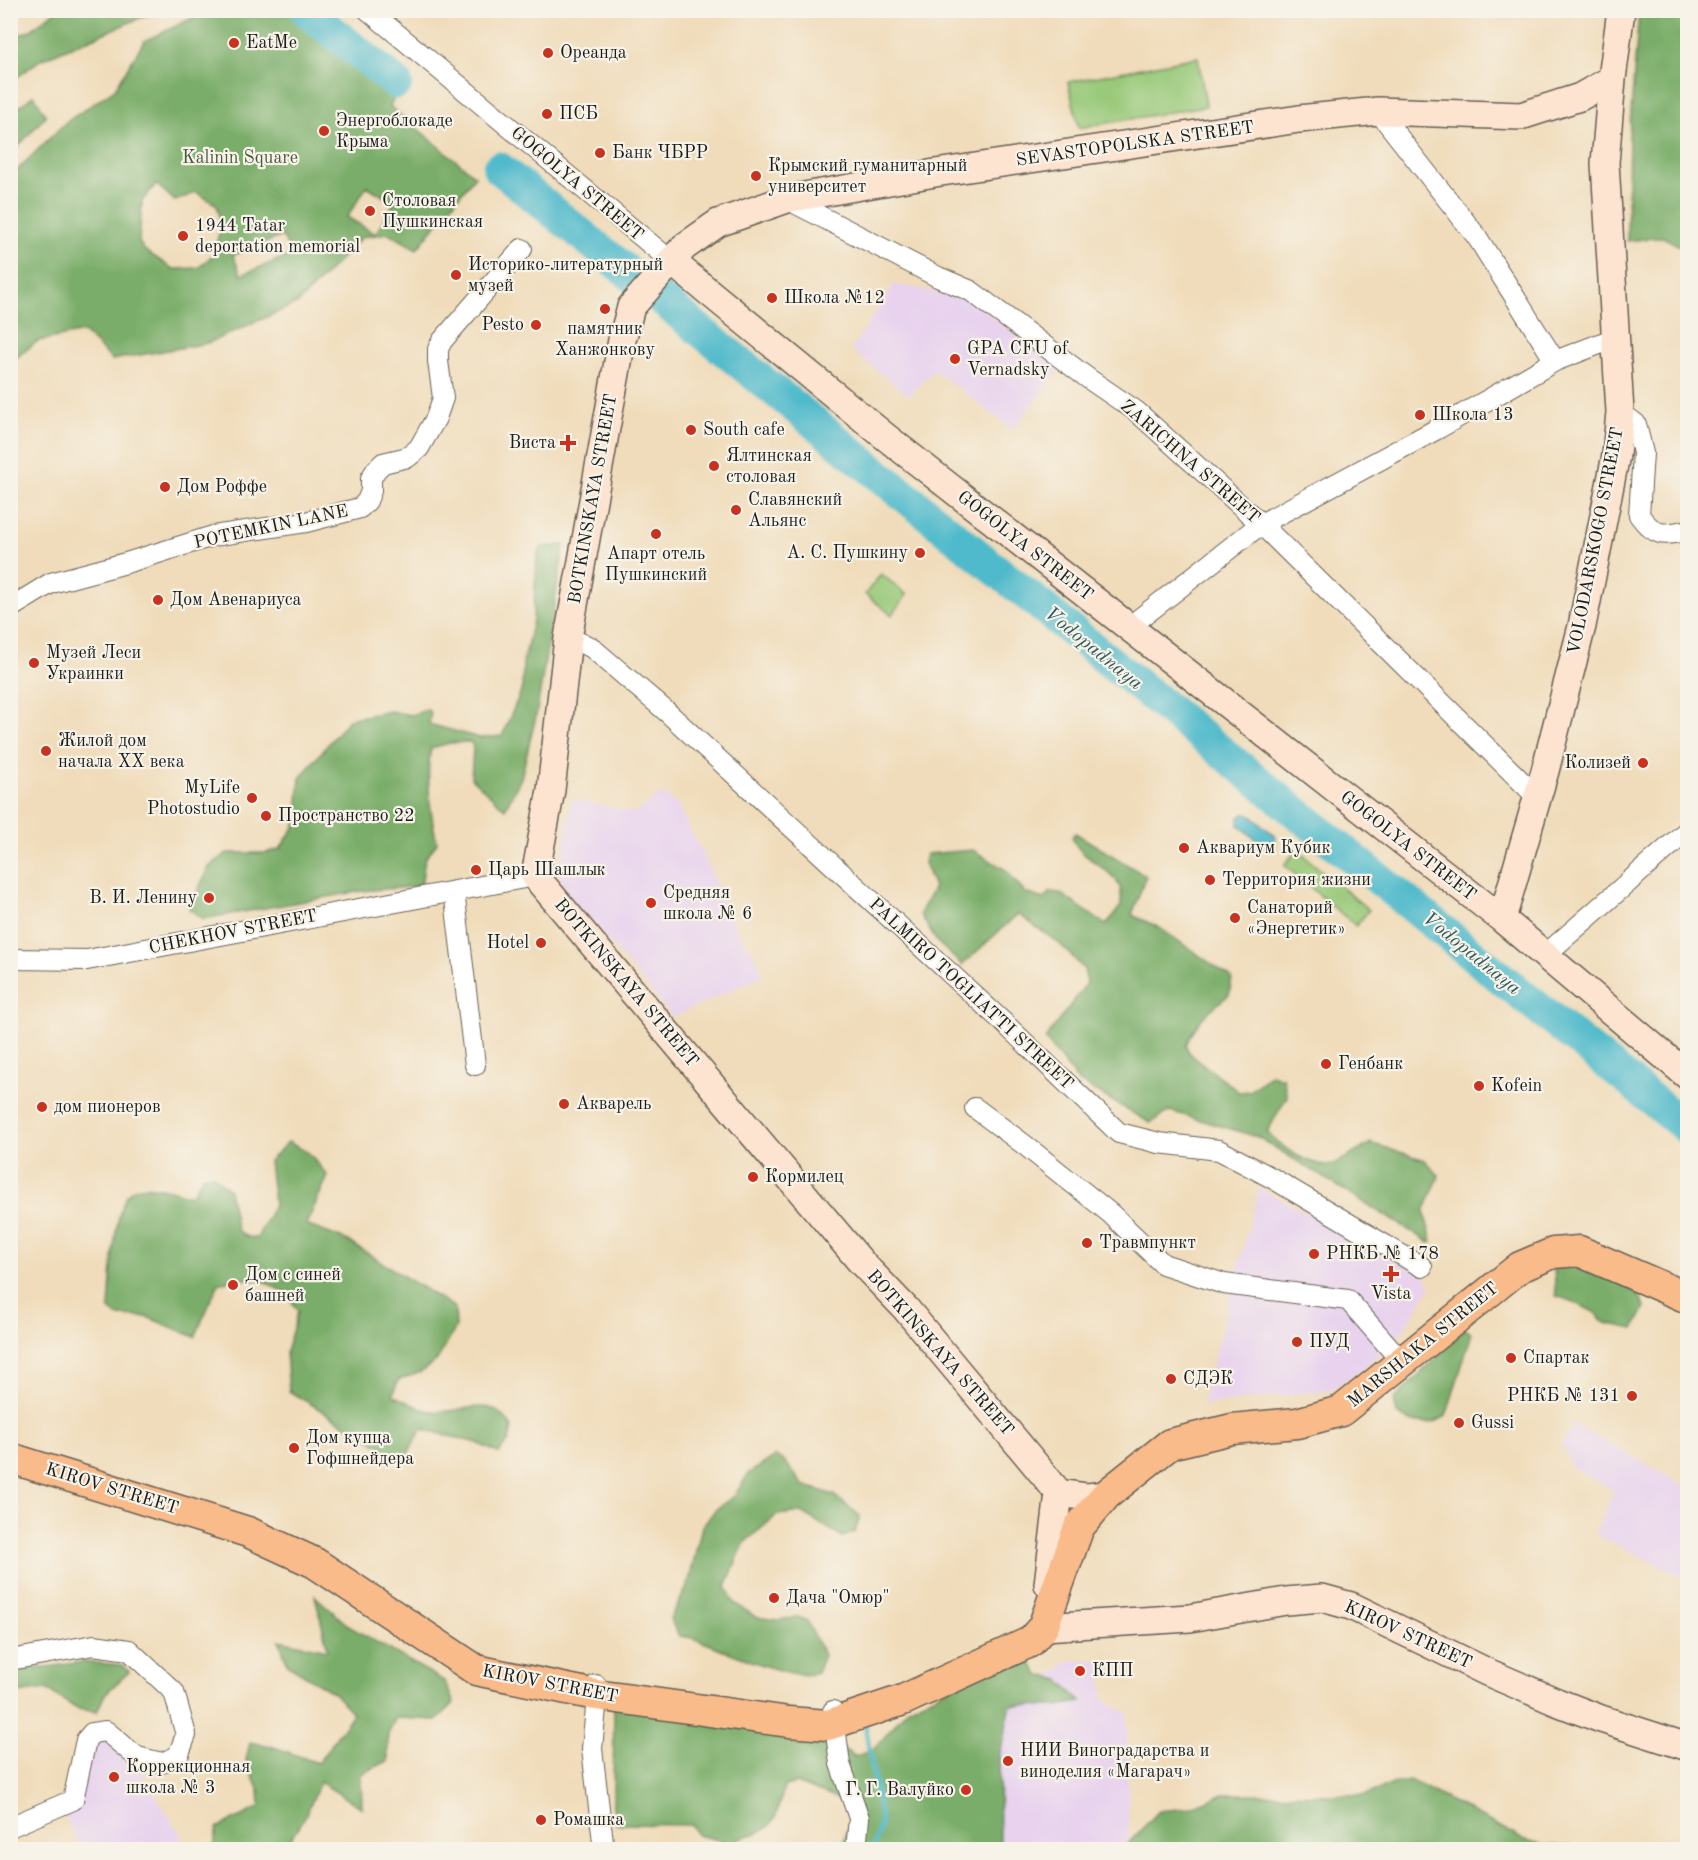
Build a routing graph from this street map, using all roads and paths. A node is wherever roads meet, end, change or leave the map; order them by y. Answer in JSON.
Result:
{"nodes":[{"id":1,"x":368,"y":10,"type":"edge"},
{"id":2,"x":1621,"y":10,"type":"edge"},
{"id":3,"x":1612,"y":79,"type":"junction"},
{"id":4,"x":1378,"y":111,"type":"junction"},
{"id":5,"x":787,"y":199,"type":"junction"},
{"id":6,"x":522,"y":249,"type":"dead end"},
{"id":7,"x":666,"y":266,"type":"junction"},
{"id":8,"x":631,"y":307,"type":"joint"},
{"id":9,"x":1615,"y":338,"type":"junction"},
{"id":10,"x":1555,"y":361,"type":"junction"},
{"id":11,"x":1620,"y":412,"type":"junction"},
{"id":12,"x":1261,"y":524,"type":"junction"},
{"id":13,"x":1688,"y":530,"type":"edge"},
{"id":14,"x":10,"y":608,"type":"edge"},
{"id":15,"x":1129,"y":627,"type":"junction"},
{"id":16,"x":568,"y":638,"type":"junction"},
{"id":17,"x":1538,"y":798,"type":"junction"},
{"id":18,"x":1688,"y":830,"type":"edge"},
{"id":19,"x":535,"y":876,"type":"junction"},
{"id":20,"x":454,"y":891,"type":"junction"},
{"id":21,"x":1502,"y":919,"type":"junction"},
{"id":22,"x":1545,"y":955,"type":"junction"},
{"id":23,"x":10,"y":959,"type":"edge"},
{"id":24,"x":475,"y":1065,"type":"dead end"},
{"id":25,"x":1688,"y":1076,"type":"edge"},
{"id":26,"x":975,"y":1108,"type":"dead end"},
{"id":27,"x":1422,"y":1267,"type":"dead end"},
{"id":28,"x":1688,"y":1288,"type":"edge"},
{"id":29,"x":1688,"y":1298,"type":"edge"},
{"id":30,"x":1396,"y":1355,"type":"junction"},
{"id":31,"x":10,"y":1440,"type":"edge"},
{"id":32,"x":10,"y":1458,"type":"edge"},
{"id":33,"x":1084,"y":1495,"type":"junction"},
{"id":34,"x":1043,"y":1627,"type":"junction"},
{"id":35,"x":10,"y":1660,"type":"edge"},
{"id":36,"x":596,"y":1687,"type":"junction"},
{"id":37,"x":834,"y":1716,"type":"junction"},
{"id":38,"x":1688,"y":1747,"type":"edge"},
{"id":39,"x":10,"y":1827,"type":"edge"},
{"id":40,"x":604,"y":1850,"type":"edge"},
{"id":41,"x":856,"y":1850,"type":"edge"}],
"edges":[{"from":1,"to":7,"type":"street","name":"GOGOLYA STREET"},
{"from":2,"to":3,"type":"main road","name":"VOLODARSKOGO STREET"},
{"from":3,"to":4,"type":"main road","name":"SEVASTOPOLSKA STREET"},
{"from":3,"to":9,"type":"main road","name":"VOLODARSKOGO STREET"},
{"from":4,"to":5,"type":"main road","name":"SEVASTOPOLSKA STREET"},
{"from":4,"to":10,"type":"street"},
{"from":5,"to":7,"type":"main road","name":"SEVASTOPOLSKA STREET"},
{"from":5,"to":12,"type":"street","name":"ZARICHNA STREET"},
{"from":6,"to":14,"type":"street","name":"POTEMKIN LANE"},
{"from":7,"to":8,"type":"main road","name":"SEVASTOPOLSKA STREET"},
{"from":7,"to":15,"type":"main road","name":"GOGOLYA STREET"},
{"from":8,"to":16,"type":"main road","name":"BOTKINSKAYA STREET"},
{"from":9,"to":10,"type":"street"},
{"from":9,"to":11,"type":"main road","name":"VOLODARSKOGO STREET"},
{"from":10,"to":12,"type":"street"},
{"from":11,"to":13,"type":"street"},
{"from":11,"to":17,"type":"main road","name":"VOLODARSKOGO STREET"},
{"from":12,"to":15,"type":"street"},
{"from":12,"to":17,"type":"street","name":"ZARICHNA STREET"},
{"from":15,"to":21,"type":"main road","name":"GOGOLYA STREET"},
{"from":16,"to":19,"type":"main road","name":"BOTKINSKAYA STREET"},
{"from":16,"to":27,"type":"street","name":"PALMIRO TOGLIATTI STREET"},
{"from":17,"to":21,"type":"main road","name":"VOLODARSKOGO STREET"},
{"from":18,"to":22,"type":"street"},
{"from":19,"to":20,"type":"street","name":"CHEKHOV STREET"},
{"from":19,"to":33,"type":"main road","name":"BOTKINSKAYA STREET"},
{"from":20,"to":23,"type":"street","name":"CHEKHOV STREET"},
{"from":20,"to":24,"type":"street"},
{"from":21,"to":22,"type":"main road","name":"GOGOLYA STREET"},
{"from":22,"to":25,"type":"main road","name":"GOGOLYA STREET"},
{"from":26,"to":30,"type":"street"},
{"from":28,"to":30,"type":"main road","name":"MARSHAKA STREET"},
{"from":29,"to":33,"type":"main road","name":"MARSHAKA STREET"},
{"from":30,"to":33,"type":"main road","name":"MARSHAKA STREET"},
{"from":31,"to":36,"type":"main road","name":"KIROV STREET"},
{"from":32,"to":36,"type":"main road","name":"KIROV STREET"},
{"from":33,"to":34,"type":"main road","name":"MARSHAKA STREET"},
{"from":33,"to":34,"type":"main road"},
{"from":34,"to":37,"type":"main road","name":"KIROV STREET"},
{"from":34,"to":38,"type":"main road","name":"KIROV STREET"},
{"from":35,"to":39,"type":"street"},
{"from":36,"to":37,"type":"main road","name":"KIROV STREET"},
{"from":36,"to":40,"type":"street"},
{"from":37,"to":41,"type":"street"}]}
